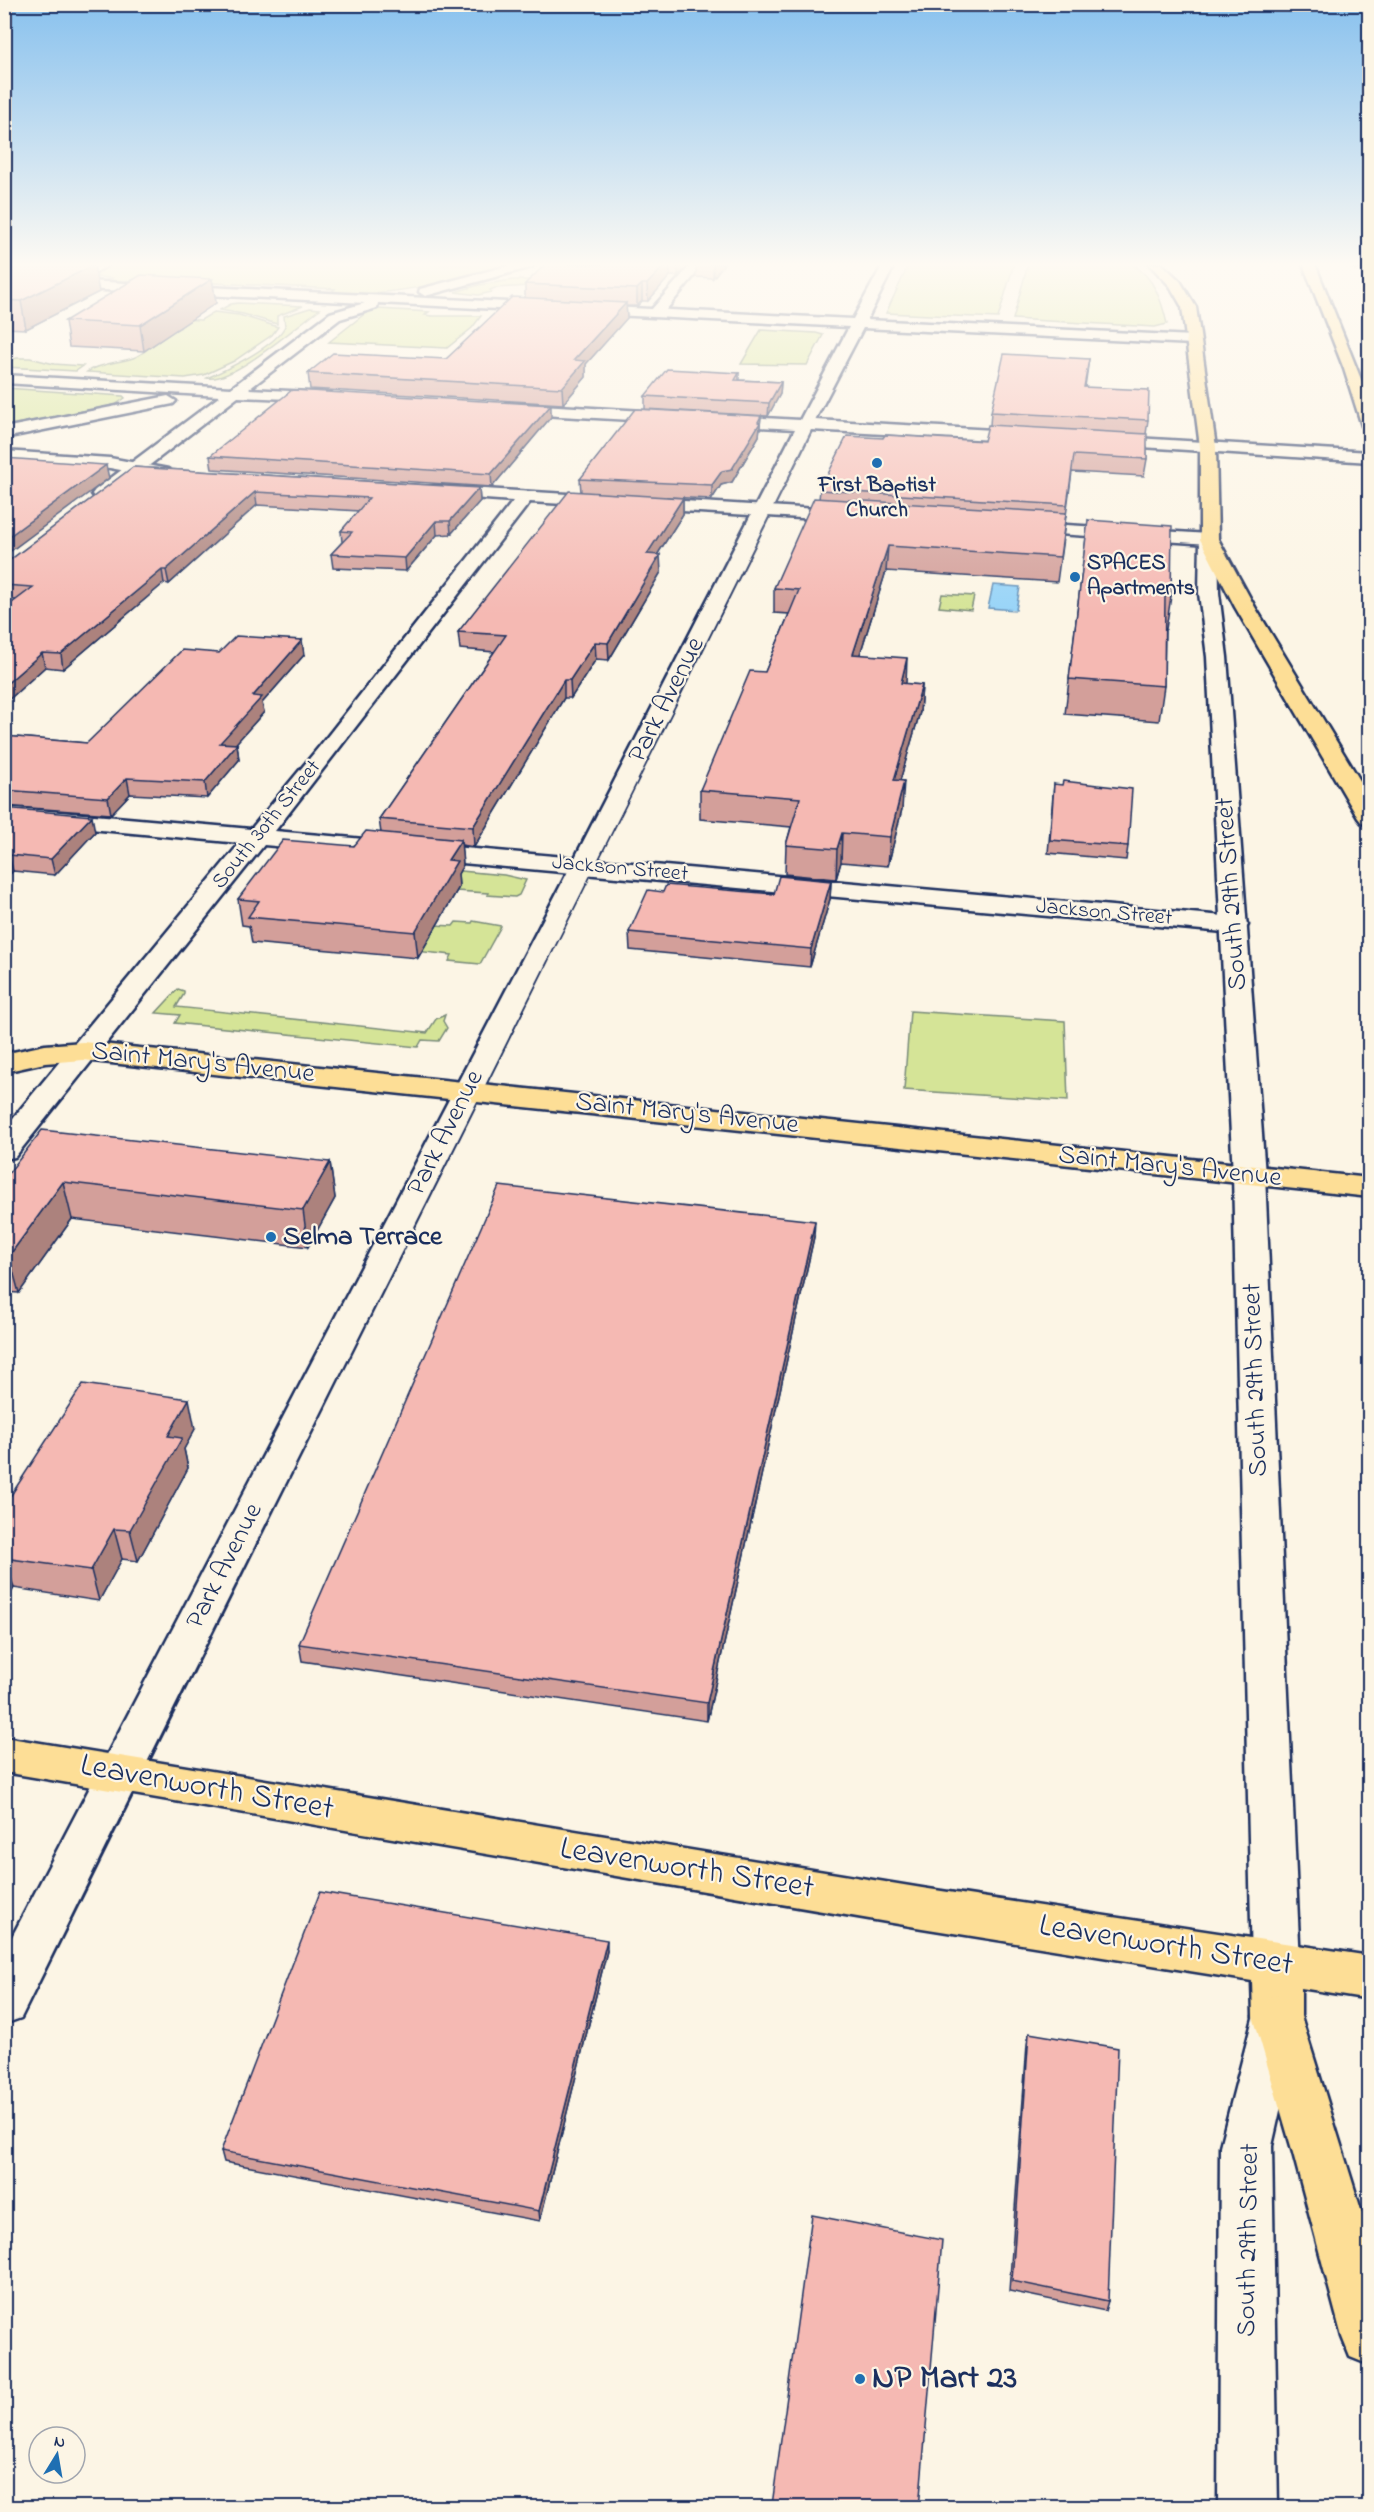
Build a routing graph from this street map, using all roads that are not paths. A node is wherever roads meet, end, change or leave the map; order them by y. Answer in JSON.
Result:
{"nodes":[{"id":1,"x":40,"y":381,"type":"edge"},
{"id":2,"x":249,"y":381,"type":"edge"},
{"id":3,"x":828,"y":381,"type":"edge"},
{"id":4,"x":1199,"y":381,"type":"edge"},
{"id":5,"x":1355,"y":381,"type":"edge"},
{"id":6,"x":233,"y":393,"type":"junction"},
{"id":7,"x":350,"y":399,"type":"edge"},
{"id":8,"x":491,"y":407,"type":"edge"},
{"id":9,"x":805,"y":424,"type":"junction"},
{"id":10,"x":1370,"y":426,"type":"edge"},
{"id":11,"x":4,"y":433,"type":"edge"},
{"id":12,"x":1043,"y":438,"type":"edge"},
{"id":13,"x":1090,"y":440,"type":"edge"},
{"id":14,"x":1208,"y":447,"type":"junction"},
{"id":15,"x":4,"y":456,"type":"edge"},
{"id":16,"x":1370,"y":457,"type":"edge"},
{"id":17,"x":134,"y":469,"type":"junction"},
{"id":18,"x":182,"y":475,"type":"edge"},
{"id":19,"x":421,"y":490,"type":"edge"},
{"id":20,"x":526,"y":496,"type":"junction"},
{"id":21,"x":87,"y":505,"type":"edge"},
{"id":22,"x":762,"y":511,"type":"junction"},
{"id":23,"x":869,"y":518,"type":"edge"},
{"id":24,"x":1001,"y":526,"type":"edge"},
{"id":25,"x":1209,"y":539,"type":"junction"},
{"id":26,"x":4,"y":814,"type":"edge"},
{"id":27,"x":1370,"y":818,"type":"edge"},
{"id":28,"x":258,"y":837,"type":"junction"},
{"id":29,"x":584,"y":866,"type":"junction"},
{"id":30,"x":1235,"y":925,"type":"junction"},
{"id":31,"x":83,"y":1051,"type":"junction"},
{"id":32,"x":4,"y":1063,"type":"edge"},
{"id":33,"x":468,"y":1090,"type":"junction"},
{"id":34,"x":4,"y":1150,"type":"edge"},
{"id":35,"x":1249,"y":1175,"type":"junction"},
{"id":36,"x":1370,"y":1188,"type":"edge"},
{"id":37,"x":4,"y":1754,"type":"edge"},
{"id":38,"x":119,"y":1773,"type":"junction"},
{"id":39,"x":1276,"y":1964,"type":"junction"},
{"id":40,"x":1370,"y":1978,"type":"edge"},
{"id":41,"x":4,"y":2002,"type":"edge"},
{"id":42,"x":1277,"y":2016,"type":"junction"},
{"id":43,"x":1370,"y":2337,"type":"edge"},
{"id":44,"x":1248,"y":2508,"type":"edge"}],
"edges":[{"from":1,"to":6,"type":"street"},
{"from":2,"to":6,"type":"street"},
{"from":3,"to":9,"type":"street","name":"Park Avenue"},
{"from":4,"to":14,"type":"main road","name":"South 29th Street"},
{"from":5,"to":10,"type":"main road"},
{"from":6,"to":7,"type":"street"},
{"from":6,"to":11,"type":"street"},
{"from":6,"to":17,"type":"street"},
{"from":8,"to":9,"type":"street"},
{"from":9,"to":12,"type":"street"},
{"from":9,"to":22,"type":"street","name":"Park Avenue"},
{"from":13,"to":14,"type":"street"},
{"from":14,"to":16,"type":"street"},
{"from":14,"to":25,"type":"main road","name":"South 29th Street"},
{"from":15,"to":17,"type":"street"},
{"from":17,"to":18,"type":"street"},
{"from":17,"to":21,"type":"street"},
{"from":19,"to":20,"type":"street"},
{"from":20,"to":22,"type":"street"},
{"from":20,"to":28,"type":"street","name":"South 30th Street"},
{"from":22,"to":23,"type":"street"},
{"from":22,"to":29,"type":"street","name":"Park Avenue"},
{"from":24,"to":25,"type":"street"},
{"from":25,"to":27,"type":"main road"},
{"from":25,"to":30,"type":"street","name":"South 29th Street"},
{"from":26,"to":28,"type":"street","name":"Jackson Street"},
{"from":28,"to":29,"type":"street","name":"Jackson Street"},
{"from":28,"to":31,"type":"street","name":"South 30th Street"},
{"from":29,"to":30,"type":"street","name":"Jackson Street"},
{"from":29,"to":33,"type":"street","name":"Park Avenue"},
{"from":30,"to":35,"type":"street","name":"South 29th Street"},
{"from":31,"to":32,"type":"main road","name":"Saint Mary's Avenue"},
{"from":31,"to":33,"type":"main road","name":"Saint Mary's Avenue"},
{"from":31,"to":34,"type":"street","name":"South 30th Street"},
{"from":33,"to":35,"type":"main road","name":"Saint Mary's Avenue"},
{"from":33,"to":38,"type":"street","name":"Park Avenue"},
{"from":35,"to":36,"type":"main road","name":"Saint Mary's Avenue"},
{"from":35,"to":39,"type":"street","name":"South 29th Street"},
{"from":37,"to":38,"type":"main road","name":"Leavenworth Street"},
{"from":38,"to":39,"type":"main road","name":"Leavenworth Street"},
{"from":38,"to":41,"type":"street","name":"Park Avenue"},
{"from":39,"to":40,"type":"main road","name":"Leavenworth Street"},
{"from":39,"to":42,"type":"main road","name":"South 29th Street"},
{"from":42,"to":43,"type":"main road"},
{"from":42,"to":44,"type":"street","name":"South 29th Street"}]}
